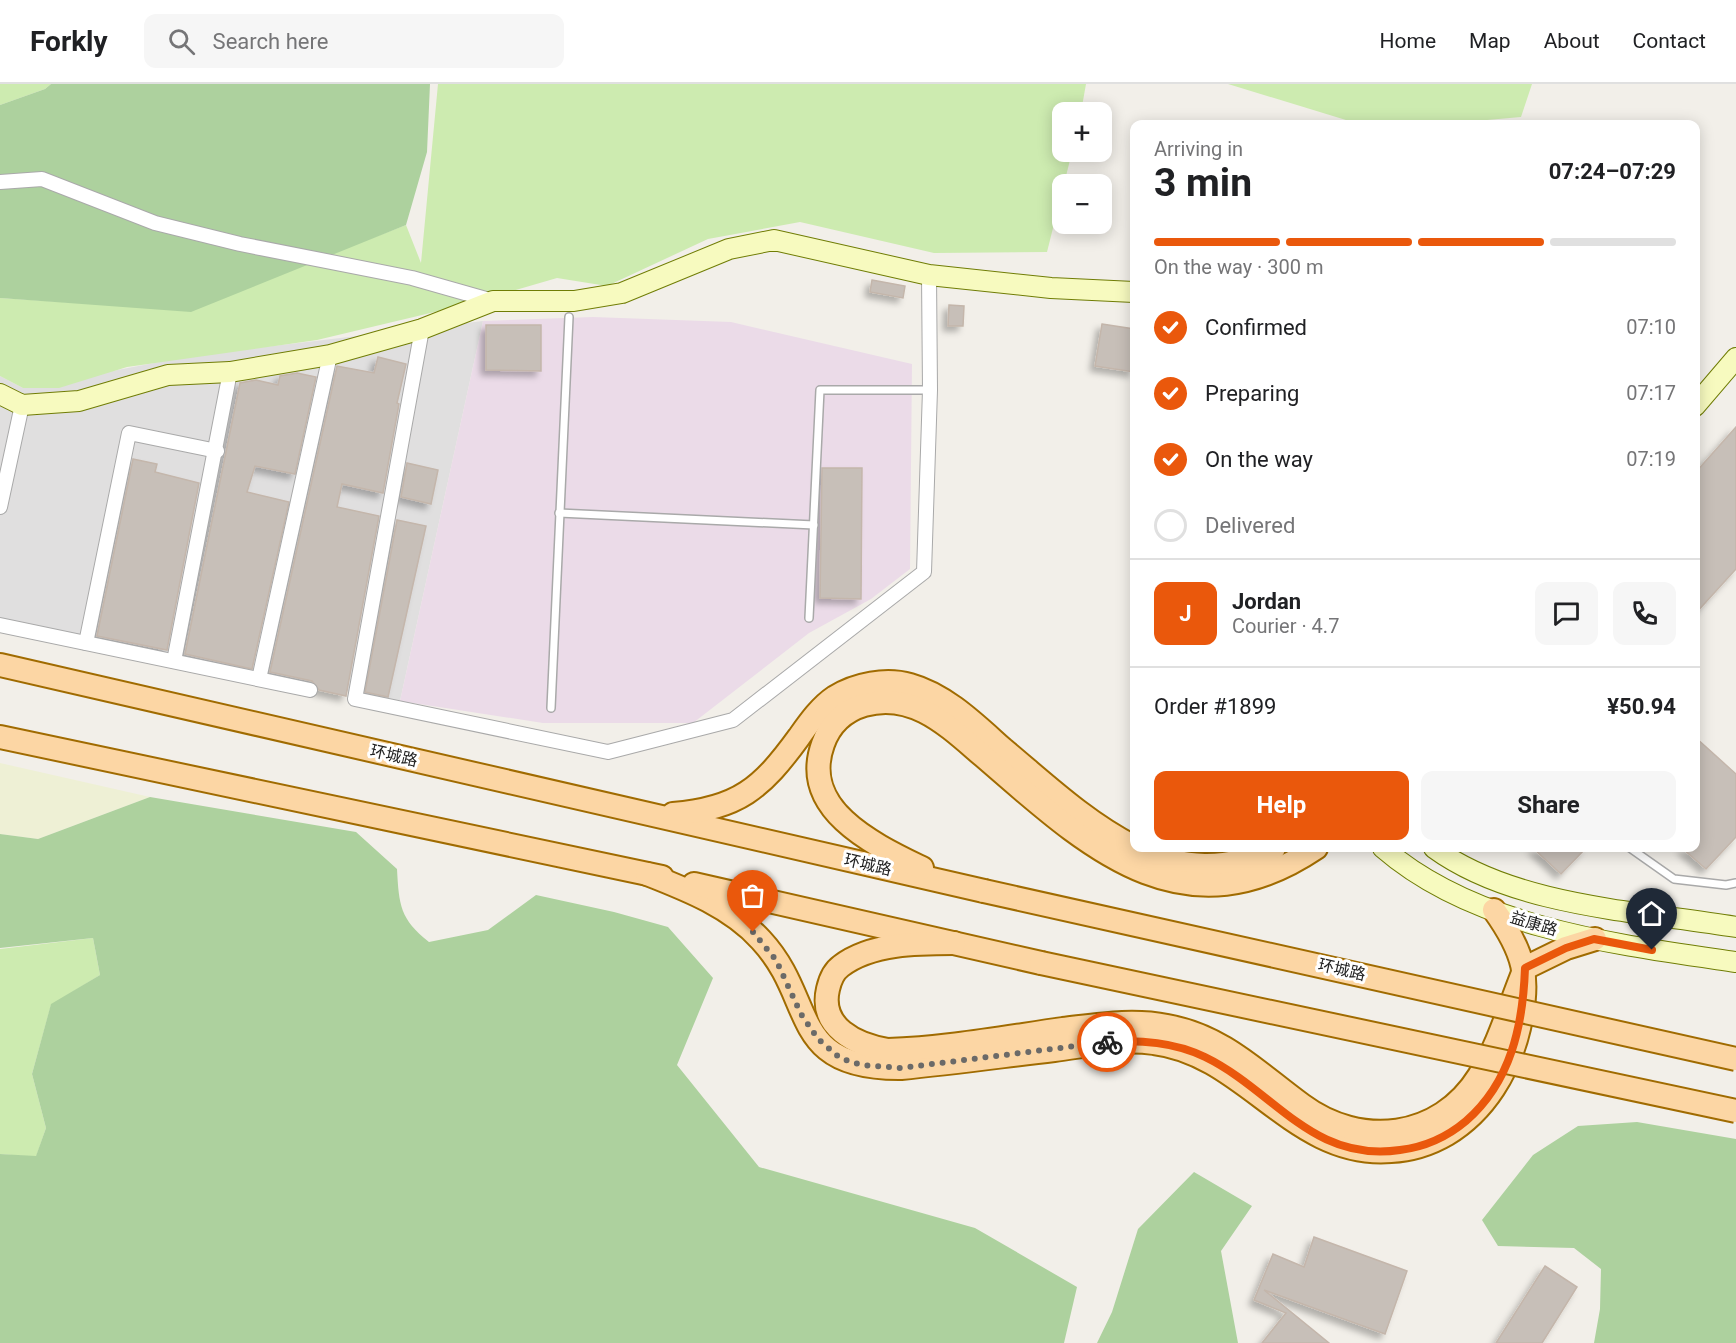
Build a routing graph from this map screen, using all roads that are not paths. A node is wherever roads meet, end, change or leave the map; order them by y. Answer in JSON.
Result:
{"nodes":[{"id":1,"x":0,"y":182,"type":"edge"},
{"id":2,"x":929,"y":274,"type":"junction"},
{"id":3,"x":1130,"y":292,"type":"edge"},
{"id":4,"x":493,"y":301,"type":"junction"},
{"id":5,"x":569,"y":317,"type":"dead end"},
{"id":6,"x":422,"y":329,"type":"junction"},
{"id":7,"x":330,"y":355,"type":"junction"},
{"id":8,"x":1736,"y":358,"type":"edge"},
{"id":9,"x":230,"y":372,"type":"junction"},
{"id":10,"x":1703,"y":384,"type":"edge"},
{"id":11,"x":930,"y":390,"type":"junction"},
{"id":12,"x":0,"y":394,"type":"edge"},
{"id":13,"x":22,"y":405,"type":"junction"},
{"id":14,"x":217,"y":451,"type":"junction"},
{"id":15,"x":0,"y":507,"type":"edge"},
{"id":16,"x":559,"y":513,"type":"junction"},
{"id":17,"x":814,"y":525,"type":"junction"},
{"id":18,"x":810,"y":618,"type":"dead end"},
{"id":19,"x":0,"y":625,"type":"edge"},
{"id":20,"x":86,"y":643,"type":"junction"},
{"id":21,"x":174,"y":661,"type":"junction"},
{"id":22,"x":0,"y":665,"type":"edge"},
{"id":23,"x":259,"y":679,"type":"junction"},
{"id":24,"x":310,"y":690,"type":"dead end"},
{"id":25,"x":551,"y":708,"type":"dead end"},
{"id":26,"x":0,"y":737,"type":"edge"},
{"id":27,"x":646,"y":813,"type":"junction"},
{"id":28,"x":1130,"y":844,"type":"edge"},
{"id":29,"x":1147,"y":852,"type":"edge"},
{"id":30,"x":1264,"y":852,"type":"edge"},
{"id":31,"x":1309,"y":852,"type":"edge"},
{"id":32,"x":1388,"y":852,"type":"edge"},
{"id":33,"x":1441,"y":852,"type":"edge"},
{"id":34,"x":1636,"y":852,"type":"edge"},
{"id":35,"x":647,"y":874,"type":"junction"},
{"id":36,"x":1736,"y":883,"type":"edge"},
{"id":37,"x":962,"y":886,"type":"junction"},
{"id":38,"x":1494,"y":910,"type":"junction"},
{"id":39,"x":1736,"y":927,"type":"edge"},
{"id":40,"x":1594,"y":939,"type":"junction"},
{"id":41,"x":954,"y":943,"type":"junction"},
{"id":42,"x":1736,"y":962,"type":"edge"},
{"id":43,"x":1525,"y":968,"type":"junction"},
{"id":44,"x":1736,"y":1059,"type":"edge"},
{"id":45,"x":1736,"y":1111,"type":"edge"}],
"edges":[{"from":1,"to":4,"type":"street"},
{"from":2,"to":3,"type":"street"},
{"from":2,"to":4,"type":"street"},
{"from":2,"to":11,"type":"street"},
{"from":4,"to":6,"type":"street"},
{"from":5,"to":16,"type":"lane"},
{"from":6,"to":7,"type":"street"},
{"from":6,"to":11,"type":"street"},
{"from":7,"to":9,"type":"street"},
{"from":7,"to":23,"type":"street"},
{"from":8,"to":10,"type":"street"},
{"from":9,"to":13,"type":"street"},
{"from":9,"to":14,"type":"street"},
{"from":11,"to":17,"type":"lane"},
{"from":12,"to":13,"type":"street"},
{"from":13,"to":15,"type":"street"},
{"from":14,"to":20,"type":"street"},
{"from":14,"to":21,"type":"street"},
{"from":16,"to":17,"type":"lane"},
{"from":16,"to":25,"type":"lane"},
{"from":17,"to":18,"type":"lane"},
{"from":19,"to":20,"type":"street"},
{"from":20,"to":21,"type":"street"},
{"from":21,"to":23,"type":"street"},
{"from":22,"to":27,"type":"main road","name":"环城路"},
{"from":23,"to":24,"type":"street"},
{"from":26,"to":35,"type":"main road"},
{"from":27,"to":28,"type":"main road"},
{"from":27,"to":37,"type":"main road","name":"环城路"},
{"from":29,"to":30,"type":"main road"},
{"from":31,"to":37,"type":"main road"},
{"from":32,"to":38,"type":"street","name":"益康路"},
{"from":33,"to":39,"type":"street","name":"益康路"},
{"from":34,"to":36,"type":"lane"},
{"from":35,"to":41,"type":"main road"},
{"from":35,"to":43,"type":"main road"},
{"from":37,"to":44,"type":"main road","name":"环城路","bridge":true},
{"from":38,"to":40,"type":"street","name":"益康路"},
{"from":38,"to":43,"type":"main road"},
{"from":40,"to":42,"type":"street","name":"益康路"},
{"from":40,"to":43,"type":"main road"},
{"from":41,"to":43,"type":"main road"},
{"from":41,"to":45,"type":"main road","bridge":true}]}
